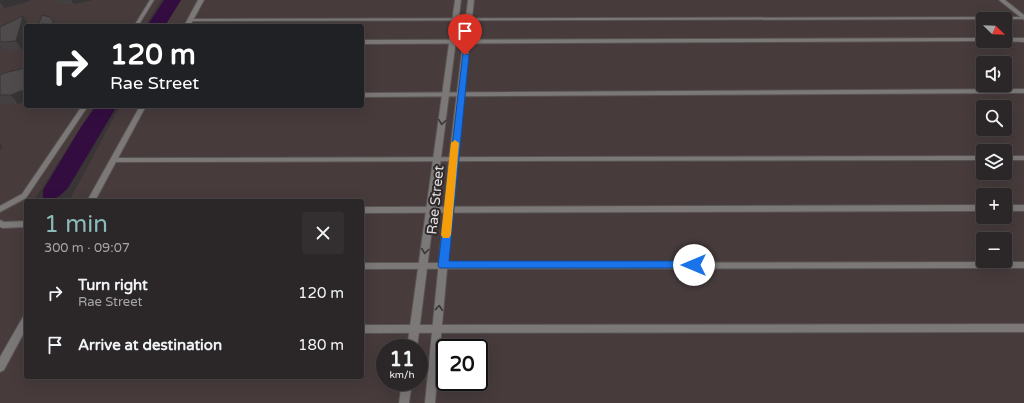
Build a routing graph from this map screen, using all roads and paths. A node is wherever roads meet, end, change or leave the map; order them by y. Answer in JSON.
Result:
{"nodes":[{"id":1,"x":152,"y":0,"type":"edge"},
{"id":2,"x":201,"y":0,"type":"edge"},
{"id":3,"x":458,"y":0,"type":"edge"},
{"id":4,"x":471,"y":0,"type":"edge"},
{"id":5,"x":1002,"y":0,"type":"edge"},
{"id":6,"x":1024,"y":18,"type":"edge"},
{"id":7,"x":456,"y":19,"type":"junction"},
{"id":8,"x":469,"y":19,"type":"junction"},
{"id":9,"x":190,"y":20,"type":"junction"},
{"id":10,"x":137,"y":24,"type":"edge"},
{"id":11,"x":188,"y":24,"type":"edge"},
{"id":12,"x":976,"y":40,"type":"edge"},
{"id":13,"x":1012,"y":40,"type":"edge"},
{"id":14,"x":1024,"y":40,"type":"edge"},
{"id":15,"x":364,"y":42,"type":"edge"},
{"id":16,"x":453,"y":42,"type":"junction"},
{"id":17,"x":467,"y":42,"type":"junction"},
{"id":18,"x":1024,"y":91,"type":"edge"},
{"id":19,"x":460,"y":94,"type":"junction"},
{"id":20,"x":364,"y":95,"type":"edge"},
{"id":21,"x":446,"y":95,"type":"junction"},
{"id":22,"x":84,"y":108,"type":"edge"},
{"id":23,"x":142,"y":108,"type":"edge"},
{"id":24,"x":976,"y":158,"type":"edge"},
{"id":25,"x":1012,"y":158,"type":"edge"},
{"id":26,"x":1024,"y":158,"type":"edge"},
{"id":27,"x":437,"y":159,"type":"junction"},
{"id":28,"x":453,"y":159,"type":"junction"},
{"id":29,"x":113,"y":160,"type":"junction"},
{"id":30,"x":92,"y":199,"type":"edge"},
{"id":31,"x":976,"y":208,"type":"edge"},
{"id":32,"x":1012,"y":208,"type":"edge"},
{"id":33,"x":1024,"y":208,"type":"edge"},
{"id":34,"x":0,"y":209,"type":"edge"},
{"id":35,"x":364,"y":210,"type":"edge"},
{"id":36,"x":430,"y":210,"type":"junction"},
{"id":37,"x":448,"y":210,"type":"junction"},
{"id":38,"x":0,"y":223,"type":"edge"},
{"id":39,"x":24,"y":224,"type":"edge"},
{"id":40,"x":1024,"y":265,"type":"edge"},
{"id":41,"x":364,"y":266,"type":"edge"},
{"id":42,"x":423,"y":266,"type":"junction"},
{"id":43,"x":443,"y":266,"type":"junction"},
{"id":44,"x":1024,"y":328,"type":"edge"},
{"id":45,"x":364,"y":329,"type":"edge"},
{"id":46,"x":414,"y":329,"type":"junction"},
{"id":47,"x":437,"y":329,"type":"junction"},
{"id":48,"x":23,"y":330,"type":"edge"},
{"id":49,"x":413,"y":339,"type":"edge"},
{"id":50,"x":0,"y":367,"type":"edge"},
{"id":51,"x":406,"y":391,"type":"edge"},
{"id":52,"x":404,"y":403,"type":"edge"},
{"id":53,"x":430,"y":403,"type":"edge"}],
"edges":[{"from":1,"to":10,"type":"lane"},
{"from":2,"to":9,"type":"street"},
{"from":3,"to":7,"type":"street","name":"Rae Street"},
{"from":4,"to":8,"type":"street","name":"Rae Street"},
{"from":5,"to":6,"type":"street"},
{"from":6,"to":8,"type":"lane"},
{"from":7,"to":8,"type":"lane"},
{"from":7,"to":9,"type":"lane"},
{"from":7,"to":16,"type":"street","name":"Rae Street"},
{"from":8,"to":17,"type":"street","name":"Rae Street"},
{"from":9,"to":11,"type":"street"},
{"from":12,"to":17,"type":"lane"},
{"from":13,"to":14,"type":"lane"},
{"from":15,"to":16,"type":"lane"},
{"from":16,"to":17,"type":"lane"},
{"from":16,"to":21,"type":"street","name":"Rae Street"},
{"from":17,"to":19,"type":"street","name":"Rae Street"},
{"from":18,"to":19,"type":"lane"},
{"from":19,"to":21,"type":"lane"},
{"from":19,"to":28,"type":"street","name":"Rae Street"},
{"from":20,"to":21,"type":"lane"},
{"from":21,"to":27,"type":"street","name":"Rae Street","one_way":true},
{"from":22,"to":34,"type":"lane"},
{"from":23,"to":29,"type":"street"},
{"from":24,"to":28,"type":"lane"},
{"from":25,"to":26,"type":"lane"},
{"from":27,"to":28,"type":"lane"},
{"from":27,"to":29,"type":"lane"},
{"from":27,"to":36,"type":"street","name":"Rae Street"},
{"from":28,"to":37,"type":"street","name":"Rae Street"},
{"from":29,"to":30,"type":"street"},
{"from":31,"to":37,"type":"lane"},
{"from":32,"to":33,"type":"lane"},
{"from":35,"to":36,"type":"lane"},
{"from":36,"to":37,"type":"lane"},
{"from":36,"to":42,"type":"street","name":"Rae Street","one_way":true},
{"from":37,"to":43,"type":"street","name":"Rae Street"},
{"from":38,"to":39,"type":"lane"},
{"from":40,"to":43,"type":"lane"},
{"from":41,"to":42,"type":"lane"},
{"from":42,"to":43,"type":"lane"},
{"from":42,"to":46,"type":"street","name":"Rae Street"},
{"from":47,"to":43,"type":"street","name":"Rae Street","one_way":true},
{"from":44,"to":47,"type":"lane"},
{"from":45,"to":46,"type":"lane"},
{"from":46,"to":47,"type":"lane"},
{"from":46,"to":49,"type":"street","name":"Rae Street"},
{"from":47,"to":53,"type":"street","name":"Rae Street"},
{"from":48,"to":50,"type":"street"},
{"from":51,"to":52,"type":"street"}]}
